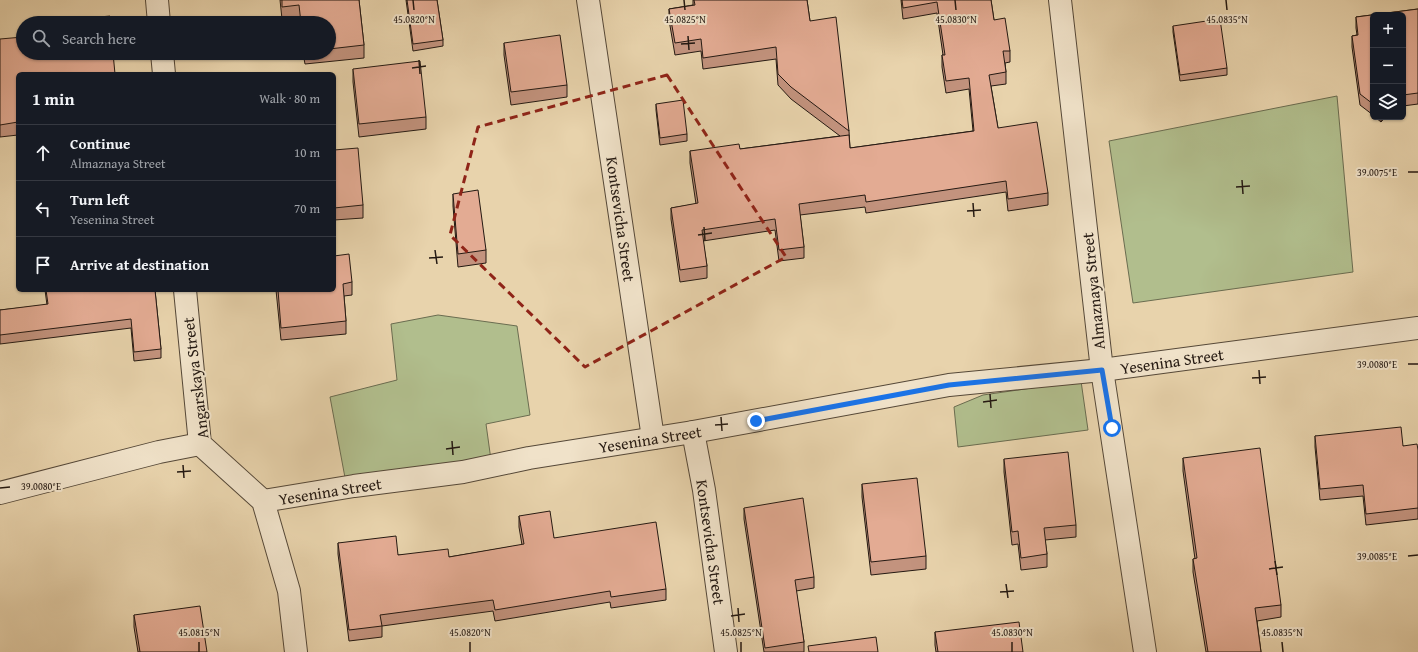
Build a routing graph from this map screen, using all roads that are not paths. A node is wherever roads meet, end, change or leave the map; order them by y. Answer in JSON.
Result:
{"nodes":[{"id":1,"x":157,"y":0,"type":"edge"},
{"id":2,"x":588,"y":0,"type":"edge"},
{"id":3,"x":1060,"y":0,"type":"edge"},
{"id":4,"x":158,"y":16,"type":"edge"},
{"id":5,"x":163,"y":60,"type":"edge"},
{"id":6,"x":164,"y":72,"type":"edge"},
{"id":7,"x":185,"y":292,"type":"edge"},
{"id":8,"x":1418,"y":328,"type":"edge"},
{"id":9,"x":1102,"y":370,"type":"junction"},
{"id":10,"x":694,"y":432,"type":"junction"},
{"id":11,"x":653,"y":438,"type":"junction"},
{"id":12,"x":200,"y":444,"type":"junction"},
{"id":13,"x":0,"y":493,"type":"edge"},
{"id":14,"x":263,"y":501,"type":"junction"},
{"id":15,"x":296,"y":652,"type":"edge"},
{"id":16,"x":726,"y":652,"type":"edge"},
{"id":17,"x":1145,"y":652,"type":"edge"}],
"edges":[{"from":1,"to":4,"type":"street"},
{"from":2,"to":11,"type":"street","name":"Kontsevicha Street"},
{"from":3,"to":9,"type":"street","name":"Almaznaya Street"},
{"from":5,"to":6,"type":"street"},
{"from":7,"to":12,"type":"street","name":"Angarskaya Street"},
{"from":8,"to":9,"type":"street","name":"Yesenina Street"},
{"from":9,"to":10,"type":"street","name":"Yesenina Street"},
{"from":9,"to":17,"type":"street","name":"Almaznaya Street"},
{"from":10,"to":11,"type":"street","name":"Yesenina Street"},
{"from":10,"to":16,"type":"street","name":"Kontsevicha Street"},
{"from":11,"to":14,"type":"street","name":"Yesenina Street"},
{"from":12,"to":13,"type":"street"},
{"from":12,"to":14,"type":"street","name":"Angarskaya Street"},
{"from":14,"to":15,"type":"street"}]}
